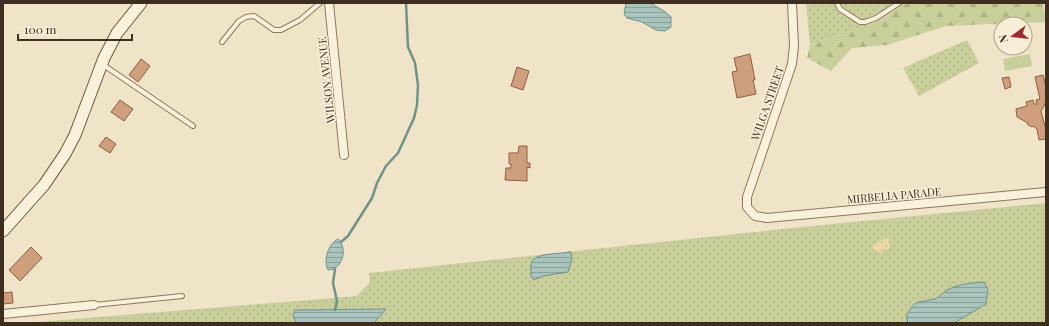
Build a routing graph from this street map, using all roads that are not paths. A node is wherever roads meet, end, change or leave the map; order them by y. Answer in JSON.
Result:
{"nodes":[{"id":1,"x":141,"y":3,"type":"edge"},
{"id":2,"x":320,"y":3,"type":"edge"},
{"id":3,"x":329,"y":3,"type":"edge"},
{"id":4,"x":792,"y":3,"type":"edge"},
{"id":5,"x":837,"y":3,"type":"edge"},
{"id":6,"x":899,"y":3,"type":"edge"},
{"id":7,"x":222,"y":42,"type":"dead end"},
{"id":8,"x":102,"y":64,"type":"junction"},
{"id":9,"x":193,"y":126,"type":"dead end"},
{"id":10,"x":344,"y":155,"type":"dead end"},
{"id":11,"x":1046,"y":192,"type":"edge"},
{"id":12,"x":747,"y":207,"type":"joint"},
{"id":13,"x":3,"y":231,"type":"edge"},
{"id":14,"x":182,"y":296,"type":"dead end"},
{"id":15,"x":94,"y":305,"type":"joint"},
{"id":16,"x":3,"y":314,"type":"edge"}],
"edges":[{"from":1,"to":8,"type":"main road"},
{"from":2,"to":7,"type":"lane"},
{"from":3,"to":10,"type":"street","name":"WILSON AVENUE"},
{"from":4,"to":12,"type":"street","name":"WILGA STREET"},
{"from":5,"to":6,"type":"lane"},
{"from":8,"to":9,"type":"lane"},
{"from":8,"to":13,"type":"main road"},
{"from":11,"to":12,"type":"street","name":"MIRBELIA PARADE"},
{"from":14,"to":15,"type":"lane"},
{"from":15,"to":16,"type":"street"}]}
